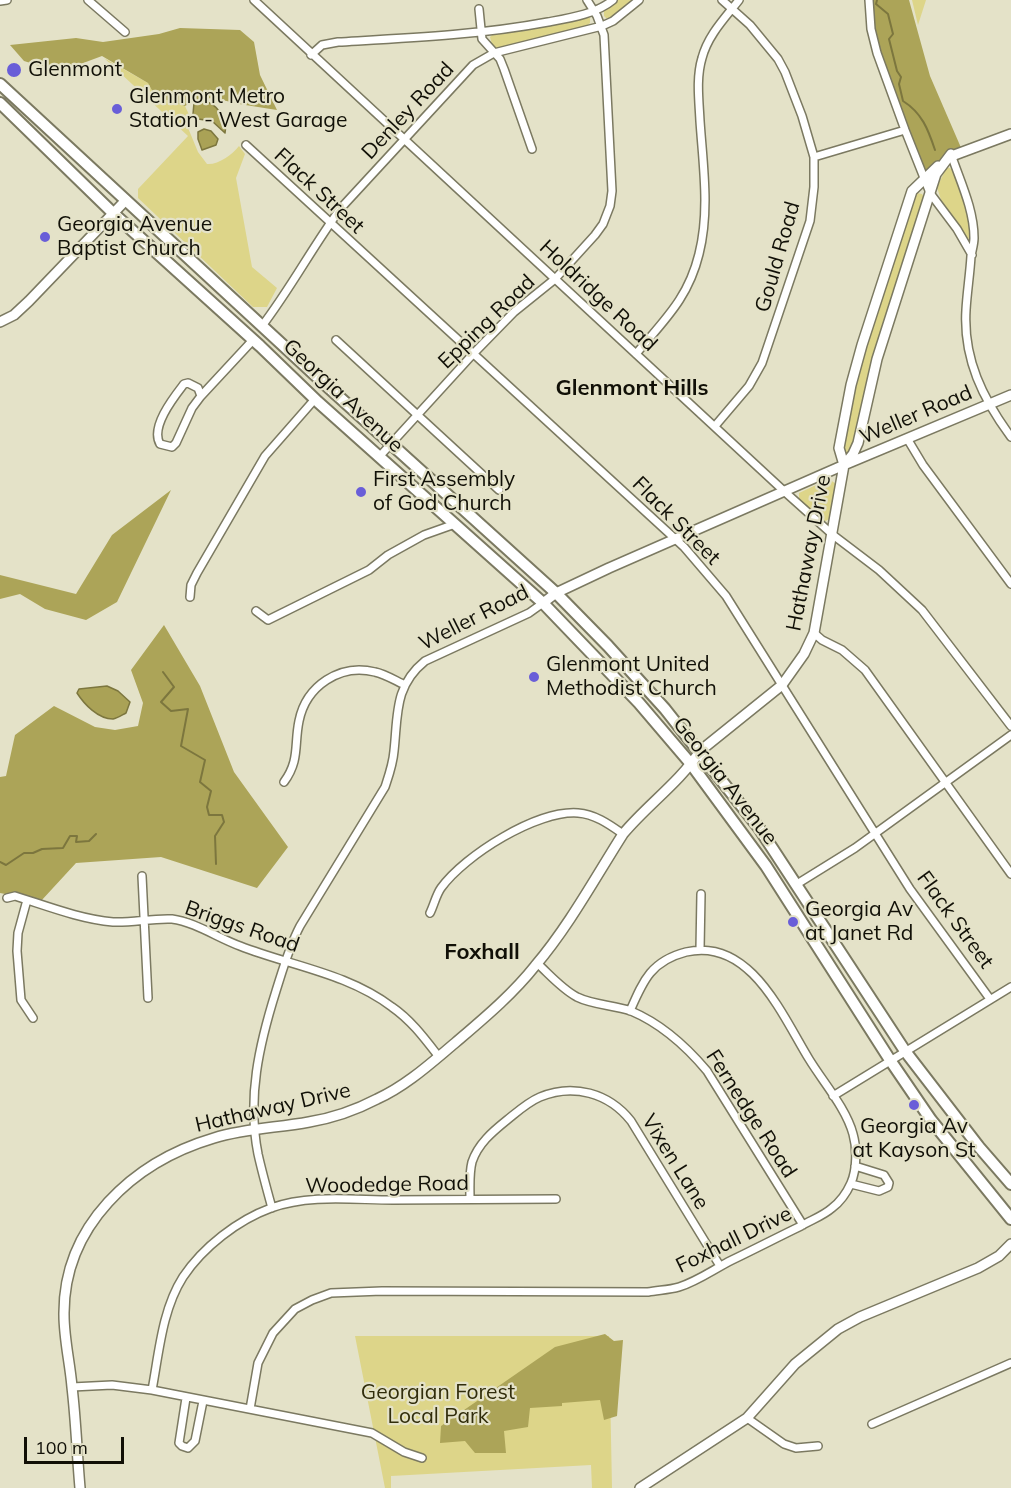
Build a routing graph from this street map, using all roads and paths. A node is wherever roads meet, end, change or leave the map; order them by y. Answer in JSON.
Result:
{"nodes":[{"id":1,"x":7,"y":0,"type":"edge"},
{"id":2,"x":88,"y":0,"type":"edge"},
{"id":3,"x":254,"y":0,"type":"edge"},
{"id":4,"x":587,"y":0,"type":"edge"},
{"id":5,"x":613,"y":0,"type":"edge"},
{"id":6,"x":639,"y":0,"type":"edge"},
{"id":7,"x":722,"y":0,"type":"edge"},
{"id":8,"x":739,"y":0,"type":"edge"},
{"id":9,"x":869,"y":0,"type":"edge"},
{"id":10,"x":0,"y":1,"type":"edge"},
{"id":11,"x":733,"y":8,"type":"junction"},
{"id":12,"x":479,"y":9,"type":"dead end"},
{"id":13,"x":593,"y":10,"type":"junction"},
{"id":14,"x":602,"y":26,"type":"junction"},
{"id":15,"x":125,"y":32,"type":"dead end"},
{"id":16,"x":481,"y":32,"type":"junction"},
{"id":17,"x":494,"y":53,"type":"junction"},
{"id":18,"x":311,"y":55,"type":"junction"},
{"id":19,"x":0,"y":84,"type":"edge"},
{"id":20,"x":0,"y":103,"type":"edge"},
{"id":21,"x":905,"y":130,"type":"junction"},
{"id":22,"x":1011,"y":134,"type":"edge"},
{"id":23,"x":403,"y":140,"type":"junction"},
{"id":24,"x":246,"y":145,"type":"dead end"},
{"id":25,"x":532,"y":149,"type":"dead end"},
{"id":26,"x":951,"y":154,"type":"junction"},
{"id":27,"x":814,"y":157,"type":"junction"},
{"id":28,"x":924,"y":178,"type":"junction"},
{"id":29,"x":930,"y":193,"type":"junction"},
{"id":30,"x":126,"y":200,"type":"junction"},
{"id":31,"x":114,"y":214,"type":"junction"},
{"id":32,"x":330,"y":223,"type":"junction"},
{"id":33,"x":972,"y":255,"type":"junction"},
{"id":34,"x":555,"y":279,"type":"junction"},
{"id":35,"x":0,"y":322,"type":"edge"},
{"id":36,"x":262,"y":326,"type":"junction"},
{"id":37,"x":253,"y":340,"type":"junction"},
{"id":38,"x":336,"y":340,"type":"dead end"},
{"id":39,"x":473,"y":354,"type":"junction"},
{"id":40,"x":636,"y":354,"type":"junction"},
{"id":41,"x":1011,"y":395,"type":"edge"},
{"id":42,"x":201,"y":396,"type":"junction"},
{"id":43,"x":315,"y":399,"type":"junction"},
{"id":44,"x":988,"y":404,"type":"junction"},
{"id":45,"x":418,"y":414,"type":"junction"},
{"id":46,"x":715,"y":426,"type":"junction"},
{"id":47,"x":1011,"y":437,"type":"edge"},
{"id":48,"x":908,"y":440,"type":"junction"},
{"id":49,"x":391,"y":444,"type":"junction"},
{"id":50,"x":379,"y":457,"type":"junction"},
{"id":51,"x":844,"y":465,"type":"junction"},
{"id":52,"x":499,"y":490,"type":"dead end"},
{"id":53,"x":785,"y":492,"type":"junction"},
{"id":54,"x":454,"y":524,"type":"junction"},
{"id":55,"x":833,"y":535,"type":"junction"},
{"id":56,"x":675,"y":540,"type":"junction"},
{"id":57,"x":1011,"y":584,"type":"edge"},
{"id":58,"x":556,"y":593,"type":"junction"},
{"id":59,"x":190,"y":597,"type":"dead end"},
{"id":60,"x":543,"y":603,"type":"junction"},
{"id":61,"x":256,"y":611,"type":"dead end"},
{"id":62,"x":814,"y":633,"type":"junction"},
{"id":63,"x":405,"y":685,"type":"junction"},
{"id":64,"x":782,"y":685,"type":"junction"},
{"id":65,"x":1011,"y":726,"type":"edge"},
{"id":66,"x":1011,"y":735,"type":"edge"},
{"id":67,"x":699,"y":751,"type":"junction"},
{"id":68,"x":691,"y":764,"type":"junction"},
{"id":69,"x":284,"y":782,"type":"dead end"},
{"id":70,"x":946,"y":783,"type":"junction"},
{"id":71,"x":623,"y":834,"type":"junction"},
{"id":72,"x":876,"y":834,"type":"junction"},
{"id":73,"x":1011,"y":874,"type":"edge"},
{"id":74,"x":142,"y":876,"type":"dead end"},
{"id":75,"x":797,"y":884,"type":"junction"},
{"id":76,"x":701,"y":894,"type":"dead end"},
{"id":77,"x":7,"y":898,"type":"dead end"},
{"id":78,"x":27,"y":900,"type":"junction"},
{"id":79,"x":430,"y":913,"type":"dead end"},
{"id":80,"x":144,"y":920,"type":"junction"},
{"id":81,"x":700,"y":949,"type":"junction"},
{"id":82,"x":286,"y":960,"type":"junction"},
{"id":83,"x":538,"y":964,"type":"junction"},
{"id":84,"x":1011,"y":987,"type":"edge"},
{"id":85,"x":148,"y":998,"type":"dead end"},
{"id":86,"x":990,"y":999,"type":"junction"},
{"id":87,"x":630,"y":1011,"type":"junction"},
{"id":88,"x":33,"y":1018,"type":"dead end"},
{"id":89,"x":905,"y":1052,"type":"junction"},
{"id":90,"x":439,"y":1057,"type":"junction"},
{"id":91,"x":890,"y":1060,"type":"junction"},
{"id":92,"x":833,"y":1096,"type":"junction"},
{"id":93,"x":255,"y":1128,"type":"junction"},
{"id":94,"x":855,"y":1166,"type":"junction"},
{"id":95,"x":851,"y":1184,"type":"junction"},
{"id":96,"x":1011,"y":1184,"type":"edge"},
{"id":97,"x":470,"y":1199,"type":"junction"},
{"id":98,"x":556,"y":1199,"type":"dead end"},
{"id":99,"x":272,"y":1208,"type":"junction"},
{"id":100,"x":1011,"y":1219,"type":"edge"},
{"id":101,"x":803,"y":1224,"type":"junction"},
{"id":102,"x":1011,"y":1244,"type":"edge"},
{"id":103,"x":720,"y":1266,"type":"junction"},
{"id":104,"x":1011,"y":1363,"type":"edge"},
{"id":105,"x":72,"y":1387,"type":"junction"},
{"id":106,"x":152,"y":1390,"type":"junction"},
{"id":107,"x":186,"y":1398,"type":"junction"},
{"id":108,"x":203,"y":1401,"type":"junction"},
{"id":109,"x":250,"y":1409,"type":"junction"},
{"id":110,"x":747,"y":1418,"type":"junction"},
{"id":111,"x":872,"y":1424,"type":"dead end"},
{"id":112,"x":818,"y":1446,"type":"dead end"},
{"id":113,"x":422,"y":1458,"type":"dead end"},
{"id":114,"x":80,"y":1488,"type":"edge"},
{"id":115,"x":640,"y":1488,"type":"edge"}],
"edges":[{"from":1,"to":10,"type":"street"},
{"from":2,"to":15,"type":"street"},
{"from":3,"to":18,"type":"street","name":"Holdridge Road"},
{"from":4,"to":13,"type":"street","name":"Epping Road"},
{"from":5,"to":13,"type":"street"},
{"from":6,"to":14,"type":"street","name":"Denley Road"},
{"from":7,"to":11,"type":"street","name":"Gould Road"},
{"from":8,"to":11,"type":"street"},
{"from":9,"to":21,"type":"street"},
{"from":11,"to":27,"type":"street","name":"Gould Road"},
{"from":11,"to":40,"type":"street"},
{"from":12,"to":16,"type":"street"},
{"from":13,"to":14,"type":"street","name":"Epping Road"},
{"from":13,"to":16,"type":"street"},
{"from":14,"to":17,"type":"street","name":"Denley Road"},
{"from":14,"to":34,"type":"street","name":"Epping Road"},
{"from":16,"to":17,"type":"street"},
{"from":16,"to":18,"type":"street"},
{"from":17,"to":23,"type":"street","name":"Denley Road"},
{"from":17,"to":25,"type":"street"},
{"from":18,"to":23,"type":"street","name":"Holdridge Road"},
{"from":19,"to":30,"type":"main road","name":"Georgia Avenue"},
{"from":20,"to":31,"type":"main road","name":"Georgia Avenue"},
{"from":21,"to":27,"type":"street"},
{"from":21,"to":28,"type":"street"},
{"from":22,"to":26,"type":"street"},
{"from":23,"to":32,"type":"street","name":"Denley Road"},
{"from":23,"to":34,"type":"street","name":"Holdridge Road"},
{"from":24,"to":32,"type":"street","name":"Flack Street"},
{"from":26,"to":28,"type":"street","name":"Hathaway Drive"},
{"from":26,"to":29,"type":"street","name":"Hathaway Drive"},
{"from":26,"to":33,"type":"street"},
{"from":27,"to":46,"type":"street","name":"Gould Road"},
{"from":28,"to":29,"type":"street"},
{"from":28,"to":51,"type":"street","name":"Hathaway Drive"},
{"from":29,"to":33,"type":"street"},
{"from":29,"to":51,"type":"street","name":"Hathaway Drive"},
{"from":30,"to":31,"type":"street"},
{"from":30,"to":36,"type":"main road","name":"Georgia Avenue"},
{"from":31,"to":35,"type":"street"},
{"from":31,"to":37,"type":"main road","name":"Georgia Avenue"},
{"from":32,"to":36,"type":"street","name":"Denley Road"},
{"from":32,"to":39,"type":"street","name":"Flack Street"},
{"from":33,"to":44,"type":"street"},
{"from":34,"to":39,"type":"street","name":"Epping Road"},
{"from":34,"to":40,"type":"street","name":"Holdridge Road"},
{"from":36,"to":49,"type":"main road","name":"Georgia Avenue"},
{"from":37,"to":42,"type":"street"},
{"from":37,"to":43,"type":"main road","name":"Georgia Avenue"},
{"from":38,"to":45,"type":"street"},
{"from":39,"to":45,"type":"street","name":"Epping Road"},
{"from":39,"to":56,"type":"street","name":"Flack Street"},
{"from":40,"to":46,"type":"street","name":"Holdridge Road"},
{"from":41,"to":44,"type":"street","name":"Weller Road"},
{"from":42,"to":42,"type":"street"},
{"from":43,"to":50,"type":"main road","name":"Georgia Avenue"},
{"from":43,"to":59,"type":"street"},
{"from":44,"to":47,"type":"street"},
{"from":44,"to":48,"type":"street","name":"Weller Road"},
{"from":45,"to":49,"type":"street","name":"Epping Road"},
{"from":45,"to":52,"type":"street"},
{"from":46,"to":53,"type":"street","name":"Holdridge Road"},
{"from":48,"to":51,"type":"street","name":"Weller Road"},
{"from":48,"to":57,"type":"street"},
{"from":49,"to":50,"type":"street","name":"Epping Road"},
{"from":49,"to":58,"type":"main road","name":"Georgia Avenue"},
{"from":50,"to":54,"type":"main road","name":"Georgia Avenue"},
{"from":51,"to":53,"type":"street","name":"Weller Road"},
{"from":51,"to":55,"type":"street","name":"Hathaway Drive"},
{"from":53,"to":55,"type":"street","name":"Holdridge Road"},
{"from":53,"to":56,"type":"street","name":"Weller Road"},
{"from":54,"to":60,"type":"main road","name":"Georgia Avenue"},
{"from":54,"to":61,"type":"street"},
{"from":55,"to":62,"type":"street","name":"Hathaway Drive"},
{"from":55,"to":65,"type":"street","name":"Holdridge Road"},
{"from":56,"to":58,"type":"street","name":"Weller Road"},
{"from":56,"to":64,"type":"street","name":"Flack Street"},
{"from":58,"to":60,"type":"street","name":"Weller Road"},
{"from":58,"to":67,"type":"main road","name":"Georgia Avenue"},
{"from":60,"to":63,"type":"street","name":"Weller Road"},
{"from":60,"to":68,"type":"main road","name":"Georgia Avenue"},
{"from":62,"to":64,"type":"street","name":"Hathaway Drive"},
{"from":62,"to":70,"type":"street"},
{"from":63,"to":69,"type":"street"},
{"from":63,"to":82,"type":"street","name":"Weller Road"},
{"from":64,"to":67,"type":"street","name":"Hathaway Drive"},
{"from":64,"to":72,"type":"street","name":"Flack Street"},
{"from":66,"to":70,"type":"street"},
{"from":67,"to":68,"type":"street","name":"Hathaway Drive"},
{"from":67,"to":75,"type":"main road","name":"Georgia Avenue"},
{"from":68,"to":71,"type":"street","name":"Hathaway Drive"},
{"from":68,"to":91,"type":"main road","name":"Georgia Avenue"},
{"from":70,"to":72,"type":"street"},
{"from":70,"to":73,"type":"street"},
{"from":71,"to":79,"type":"street"},
{"from":71,"to":83,"type":"street","name":"Hathaway Drive"},
{"from":72,"to":75,"type":"street"},
{"from":72,"to":86,"type":"street","name":"Flack Street"},
{"from":74,"to":80,"type":"street"},
{"from":75,"to":89,"type":"main road","name":"Georgia Avenue"},
{"from":76,"to":81,"type":"street"},
{"from":77,"to":78,"type":"street","name":"Briggs Road"},
{"from":78,"to":80,"type":"street","name":"Briggs Road"},
{"from":78,"to":88,"type":"street"},
{"from":80,"to":82,"type":"street","name":"Briggs Road"},
{"from":80,"to":85,"type":"street"},
{"from":81,"to":87,"type":"street","name":"Foxhall Drive"},
{"from":81,"to":92,"type":"street","name":"Foxhall Drive"},
{"from":82,"to":90,"type":"street","name":"Briggs Road"},
{"from":82,"to":93,"type":"street","name":"Weller Road"},
{"from":83,"to":87,"type":"street","name":"Fernedge Road"},
{"from":83,"to":90,"type":"street","name":"Hathaway Drive"},
{"from":84,"to":86,"type":"street"},
{"from":86,"to":89,"type":"street"},
{"from":87,"to":101,"type":"street","name":"Fernedge Road"},
{"from":89,"to":91,"type":"street"},
{"from":89,"to":96,"type":"main road","name":"Georgia Avenue"},
{"from":90,"to":93,"type":"street","name":"Hathaway Drive"},
{"from":91,"to":92,"type":"street"},
{"from":91,"to":100,"type":"main road","name":"Georgia Avenue"},
{"from":92,"to":94,"type":"street","name":"Foxhall Drive"},
{"from":93,"to":99,"type":"street","name":"Weller Road"},
{"from":93,"to":105,"type":"street","name":"Hathaway Drive"},
{"from":94,"to":95,"type":"street","name":"Foxhall Drive"},
{"from":94,"to":95,"type":"street"},
{"from":95,"to":101,"type":"street","name":"Foxhall Drive"},
{"from":97,"to":98,"type":"street","name":"Woodedge Road"},
{"from":97,"to":99,"type":"street","name":"Woodedge Road"},
{"from":97,"to":103,"type":"street","name":"Vixen Lane"},
{"from":99,"to":106,"type":"street","name":"Woodedge Road"},
{"from":101,"to":103,"type":"street","name":"Foxhall Drive"},
{"from":102,"to":110,"type":"street"},
{"from":103,"to":109,"type":"street","name":"Foxhall Drive"},
{"from":104,"to":111,"type":"street"},
{"from":105,"to":106,"type":"street"},
{"from":105,"to":114,"type":"street","name":"Hathaway Drive"},
{"from":106,"to":107,"type":"street"},
{"from":107,"to":108,"type":"street"},
{"from":107,"to":108,"type":"street"},
{"from":108,"to":109,"type":"street"},
{"from":109,"to":113,"type":"street"},
{"from":110,"to":112,"type":"street"},
{"from":110,"to":115,"type":"street"}]}
